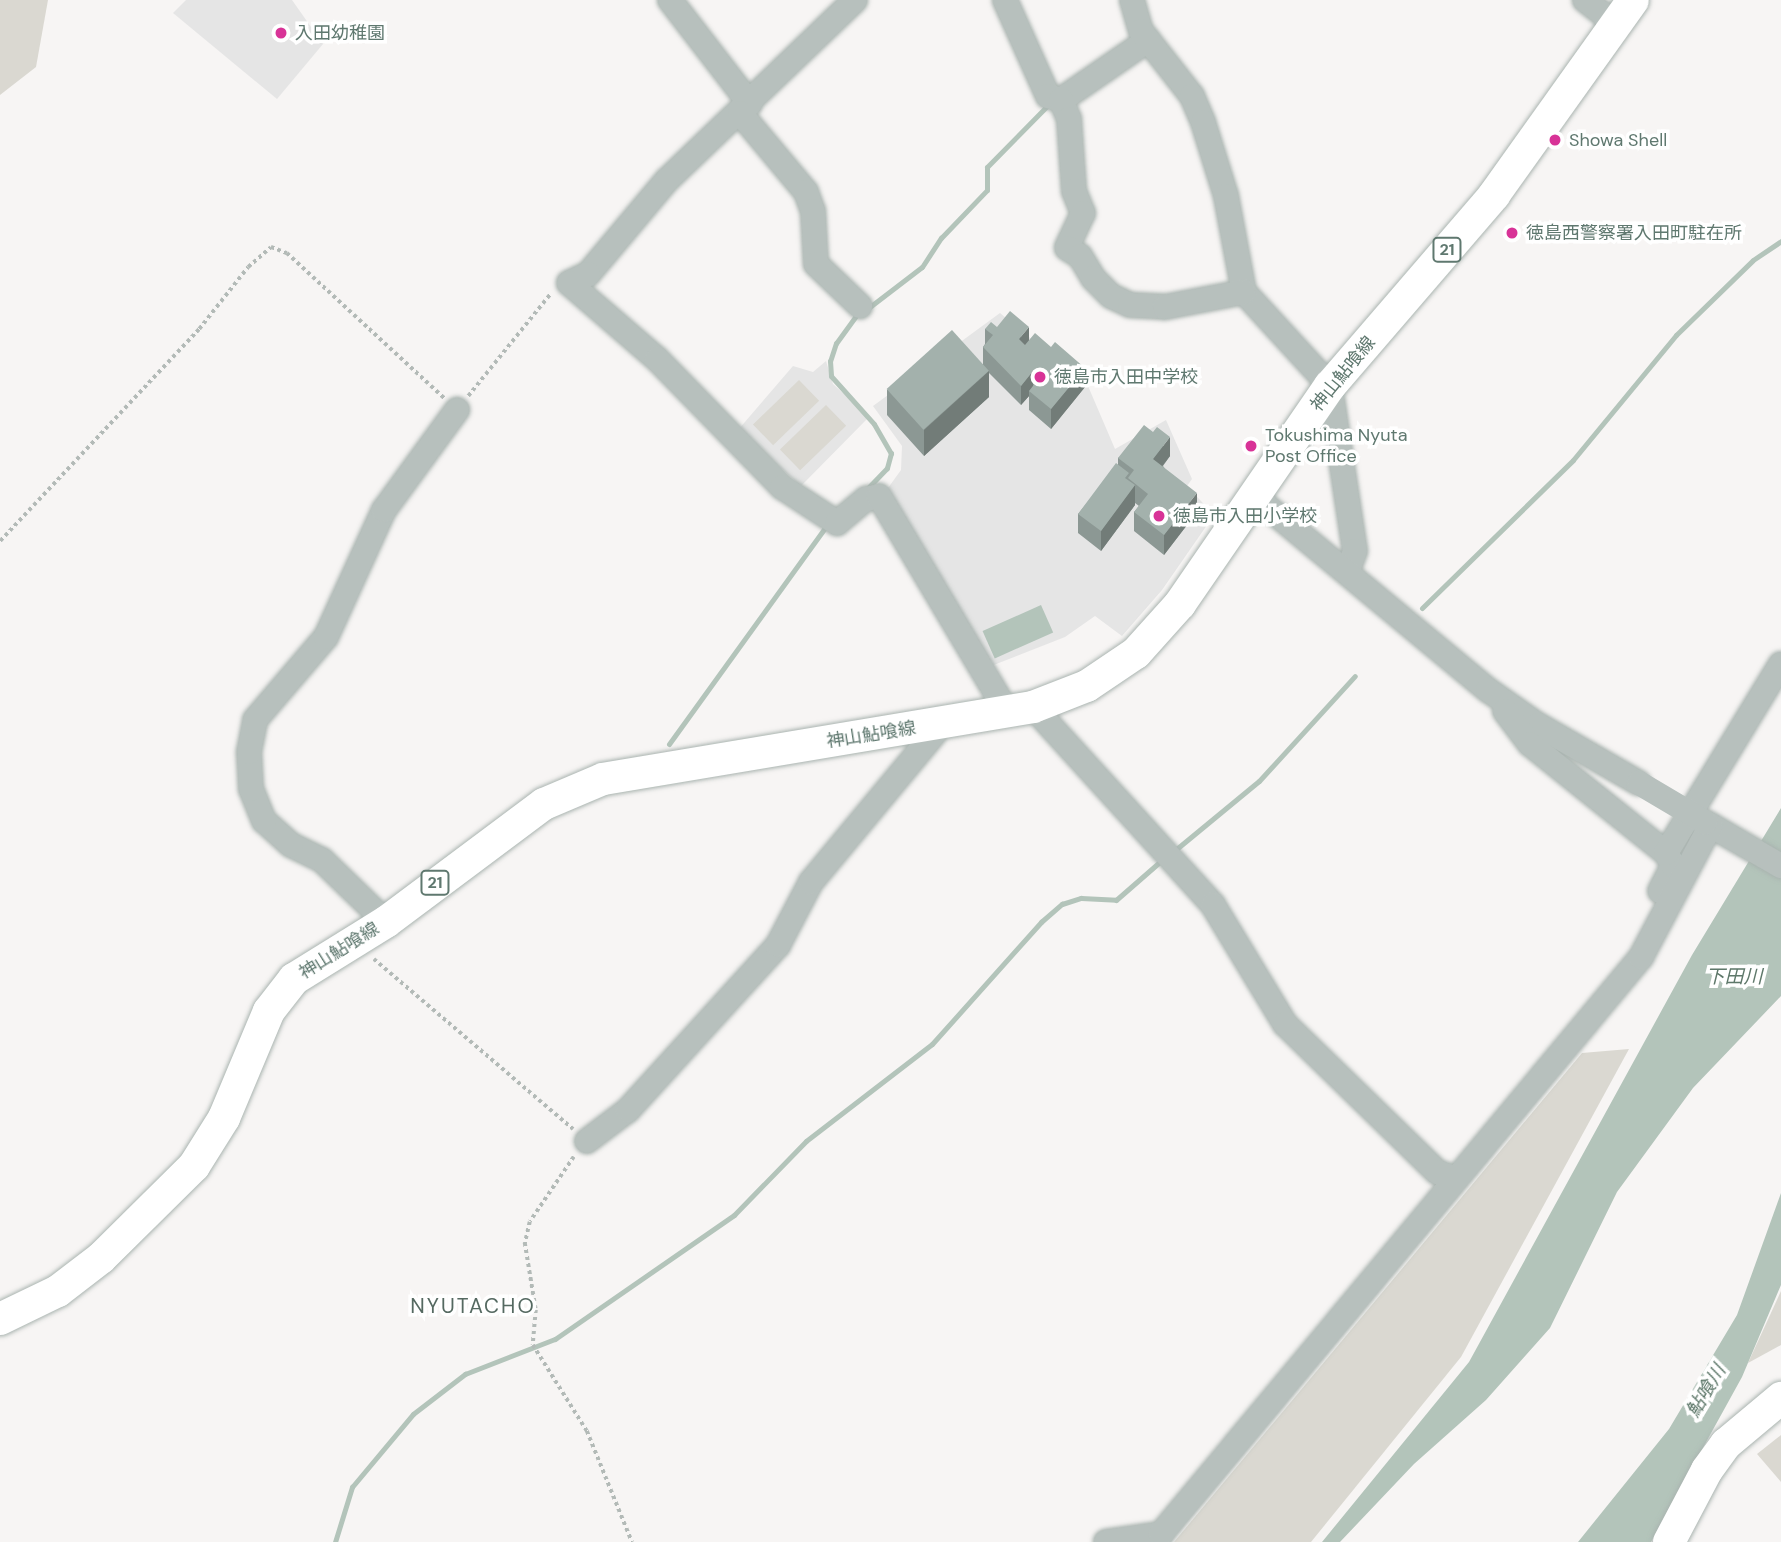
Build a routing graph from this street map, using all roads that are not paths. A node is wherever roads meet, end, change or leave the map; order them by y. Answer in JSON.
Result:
{"nodes":[{"id":1,"x":670,"y":0,"type":"edge"},
{"id":2,"x":855,"y":0,"type":"edge"},
{"id":3,"x":1005,"y":0,"type":"edge"},
{"id":4,"x":1132,"y":0,"type":"edge"},
{"id":5,"x":1585,"y":0,"type":"edge"},
{"id":6,"x":1625,"y":12,"type":"edge"},
{"id":7,"x":1148,"y":40,"type":"junction"},
{"id":8,"x":1055,"y":98,"type":"junction"},
{"id":9,"x":745,"y":103,"type":"junction"},
{"id":10,"x":1244,"y":292,"type":"junction"},
{"id":11,"x":860,"y":306,"type":"dead end"},
{"id":12,"x":1330,"y":386,"type":"junction"},
{"id":13,"x":457,"y":410,"type":"road end"},
{"id":14,"x":1253,"y":495,"type":"junction"},
{"id":15,"x":1348,"y":570,"type":"junction"},
{"id":16,"x":1781,"y":664,"type":"edge"},
{"id":17,"x":1490,"y":691,"type":"junction"},
{"id":18,"x":1020,"y":710,"type":"junction"},
{"id":19,"x":943,"y":723,"type":"junction"},
{"id":20,"x":1710,"y":824,"type":"junction"},
{"id":21,"x":1666,"y":853,"type":"junction"},
{"id":22,"x":1781,"y":866,"type":"edge"},
{"id":23,"x":386,"y":922,"type":"junction"},
{"id":24,"x":1560,"y":1057,"type":"junction"},
{"id":25,"x":587,"y":1141,"type":"road end"},
{"id":26,"x":1454,"y":1178,"type":"junction"},
{"id":27,"x":0,"y":1319,"type":"edge"},
{"id":28,"x":1781,"y":1398,"type":"edge"},
{"id":29,"x":1105,"y":1542,"type":"edge"},
{"id":30,"x":1669,"y":1542,"type":"edge"}],
"edges":[{"from":1,"to":9,"type":"street"},
{"from":2,"to":9,"type":"street"},
{"from":3,"to":8,"type":"street"},
{"from":4,"to":7,"type":"street"},
{"from":5,"to":6,"type":"street"},
{"from":6,"to":12,"type":"main road","name":"神山鮎喰線","number":"21"},
{"from":7,"to":8,"type":"street"},
{"from":7,"to":10,"type":"street"},
{"from":8,"to":10,"type":"street"},
{"from":9,"to":11,"type":"street"},
{"from":9,"to":18,"type":"street"},
{"from":10,"to":12,"type":"street"},
{"from":12,"to":14,"type":"main road","name":"神山鮎喰線","number":"21"},
{"from":12,"to":15,"type":"street"},
{"from":13,"to":23,"type":"street"},
{"from":14,"to":15,"type":"street"},
{"from":14,"to":18,"type":"main road","name":"神山鮎喰線","number":"21"},
{"from":15,"to":17,"type":"street"},
{"from":16,"to":21,"type":"street"},
{"from":17,"to":20,"type":"street","bridge":true},
{"from":17,"to":21,"type":"street"},
{"from":18,"to":19,"type":"main road","name":"神山鮎喰線","number":"21"},
{"from":18,"to":26,"type":"street"},
{"from":19,"to":23,"type":"main road","name":"神山鮎喰線","number":"21"},
{"from":19,"to":25,"type":"street"},
{"from":20,"to":22,"type":"street"},
{"from":20,"to":24,"type":"street"},
{"from":21,"to":24,"type":"street"},
{"from":23,"to":27,"type":"main road","name":"神山鮎喰線","number":"21"},
{"from":24,"to":26,"type":"street"},
{"from":26,"to":29,"type":"street"},
{"from":28,"to":30,"type":"main road"}]}
